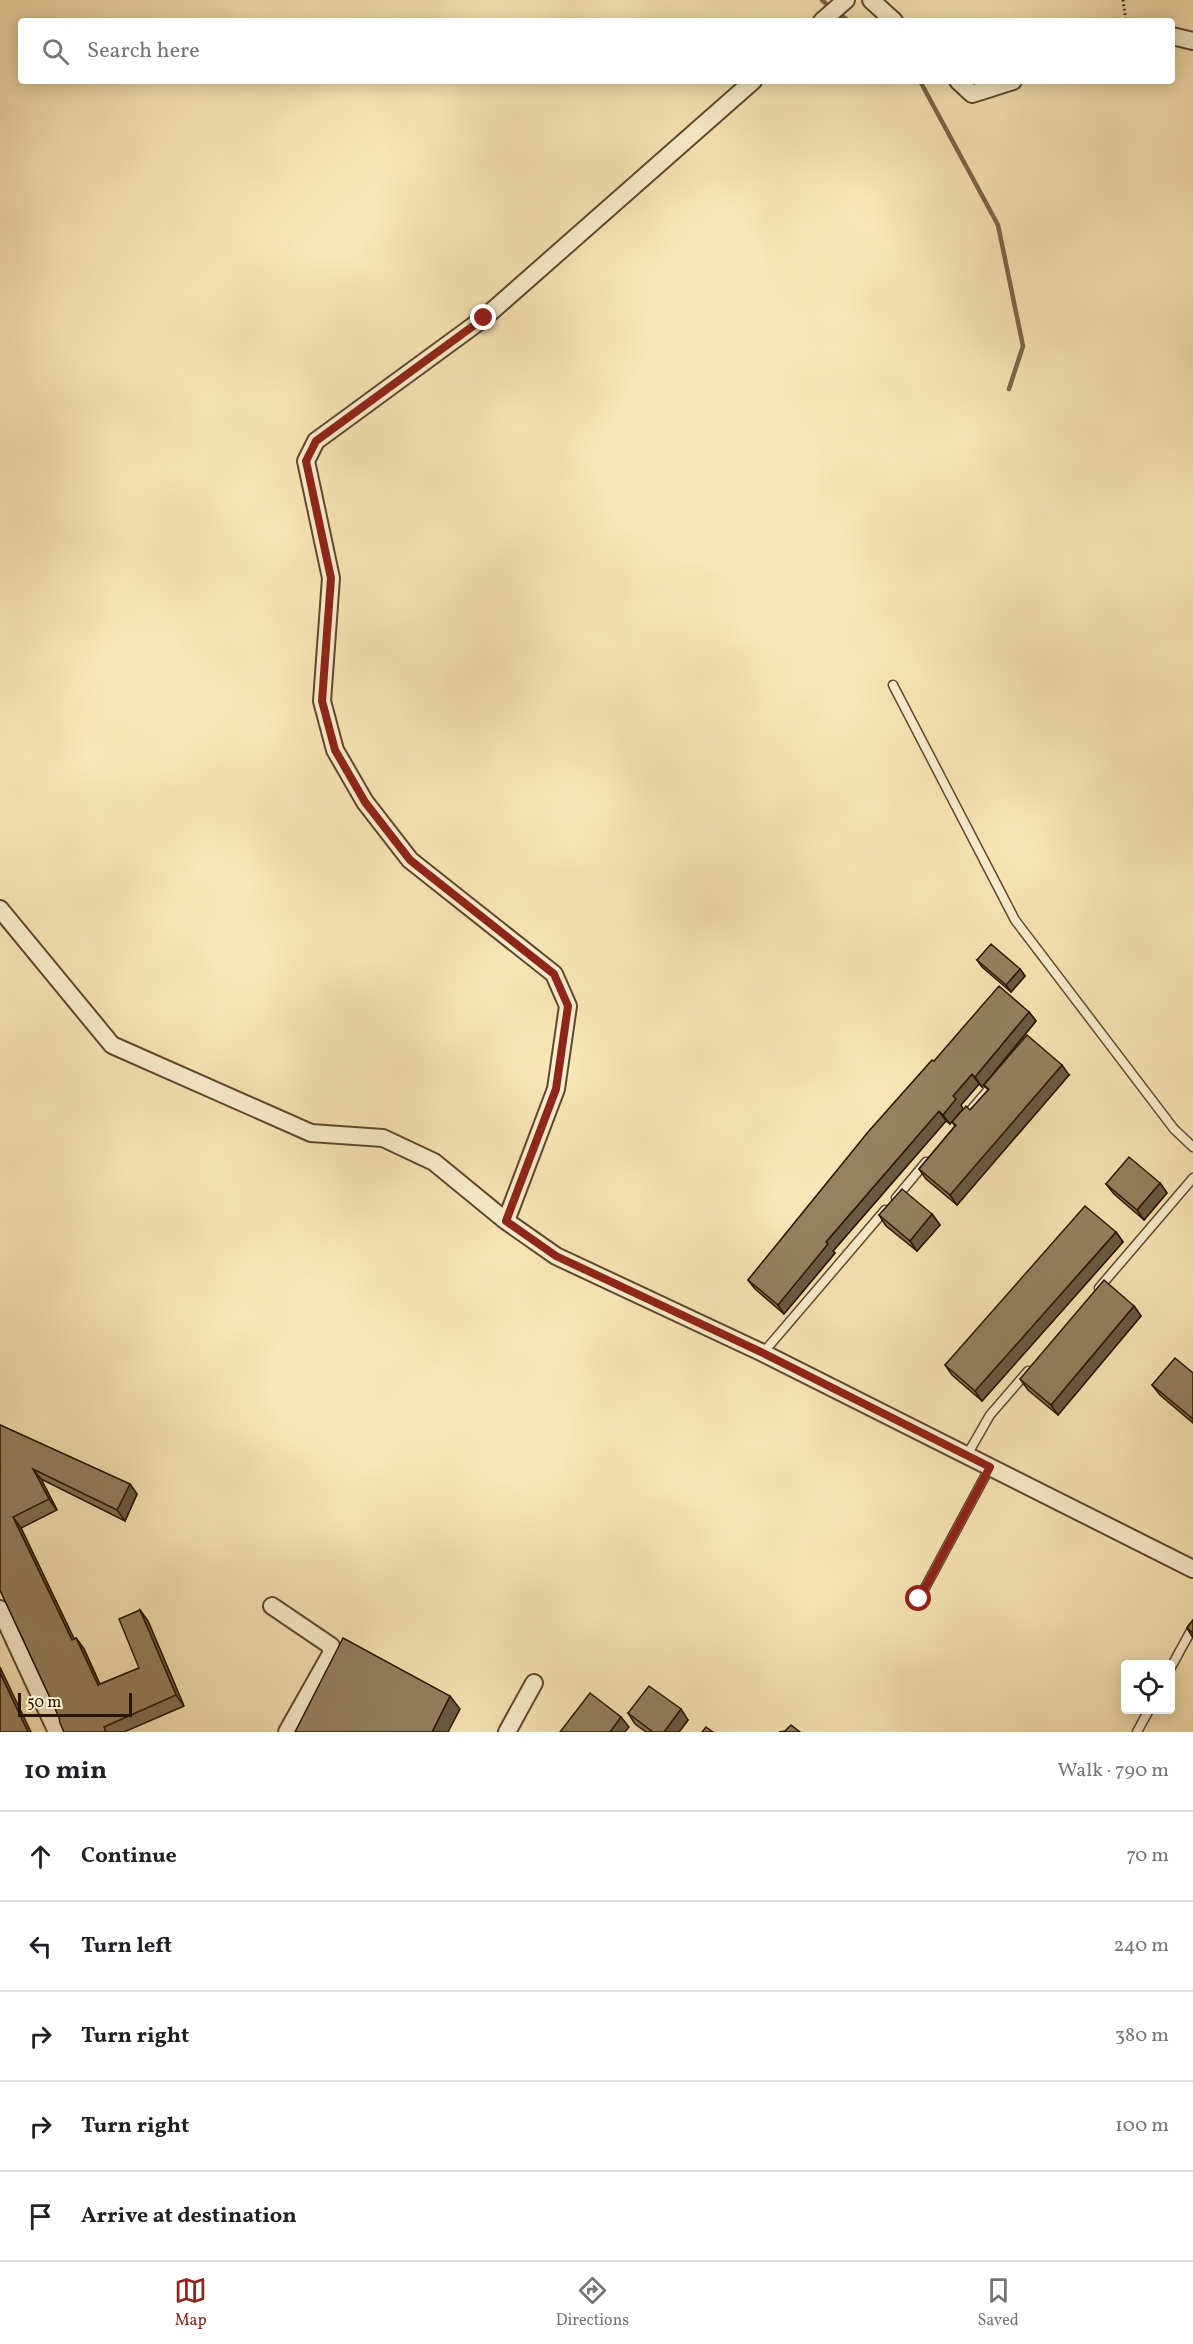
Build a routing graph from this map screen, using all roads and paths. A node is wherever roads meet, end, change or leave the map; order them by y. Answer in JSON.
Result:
{"nodes":[{"id":1,"x":871,"y":0,"type":"edge"},
{"id":2,"x":1123,"y":0,"type":"edge"},
{"id":3,"x":841,"y":1,"type":"edge"},
{"id":4,"x":825,"y":18,"type":"edge"},
{"id":5,"x":891,"y":18,"type":"edge"},
{"id":6,"x":1126,"y":18,"type":"edge"},
{"id":7,"x":1175,"y":37,"type":"edge"},
{"id":8,"x":1193,"y":41,"type":"edge"},
{"id":9,"x":750,"y":84,"type":"edge"},
{"id":10,"x":961,"y":84,"type":"edge"},
{"id":11,"x":1004,"y":84,"type":"edge"},
{"id":12,"x":893,"y":685,"type":"dead end"},
{"id":13,"x":0,"y":909,"type":"edge"},
{"id":14,"x":1000,"y":1076,"type":"edge"},
{"id":15,"x":954,"y":1130,"type":"edge"},
{"id":16,"x":1193,"y":1147,"type":"edge"},
{"id":17,"x":931,"y":1156,"type":"edge"},
{"id":18,"x":1192,"y":1178,"type":"edge"},
{"id":19,"x":506,"y":1221,"type":"junction"},
{"id":20,"x":1092,"y":1297,"type":"edge"},
{"id":21,"x":763,"y":1353,"type":"junction"},
{"id":22,"x":1037,"y":1360,"type":"edge"},
{"id":23,"x":967,"y":1455,"type":"junction"},
{"id":24,"x":990,"y":1467,"type":"junction"},
{"id":25,"x":1193,"y":1569,"type":"edge"},
{"id":26,"x":919,"y":1599,"type":"dead end"},
{"id":27,"x":272,"y":1606,"type":"dead end"},
{"id":28,"x":0,"y":1609,"type":"edge"},
{"id":29,"x":1193,"y":1627,"type":"edge"},
{"id":30,"x":1175,"y":1660,"type":"edge"},
{"id":31,"x":534,"y":1683,"type":"dead end"},
{"id":32,"x":1147,"y":1714,"type":"edge"},
{"id":33,"x":57,"y":1732,"type":"edge"},
{"id":34,"x":287,"y":1732,"type":"edge"},
{"id":35,"x":507,"y":1732,"type":"edge"},
{"id":36,"x":1137,"y":1732,"type":"edge"}],
"edges":[{"from":1,"to":5,"type":"street"},
{"from":2,"to":6,"type":"path"},
{"from":3,"to":4,"type":"street"},
{"from":7,"to":8,"type":"street"},
{"from":9,"to":19,"type":"street"},
{"from":10,"to":11,"type":"street"},
{"from":12,"to":16,"type":"lane"},
{"from":13,"to":19,"type":"street"},
{"from":14,"to":15,"type":"lane"},
{"from":17,"to":21,"type":"lane"},
{"from":18,"to":20,"type":"lane"},
{"from":19,"to":21,"type":"street"},
{"from":21,"to":23,"type":"street"},
{"from":22,"to":23,"type":"lane"},
{"from":23,"to":24,"type":"street"},
{"from":24,"to":25,"type":"street"},
{"from":24,"to":26,"type":"lane"},
{"from":27,"to":34,"type":"street"},
{"from":28,"to":33,"type":"street"},
{"from":29,"to":30,"type":"lane"},
{"from":31,"to":35,"type":"street"},
{"from":32,"to":36,"type":"lane"}]}
